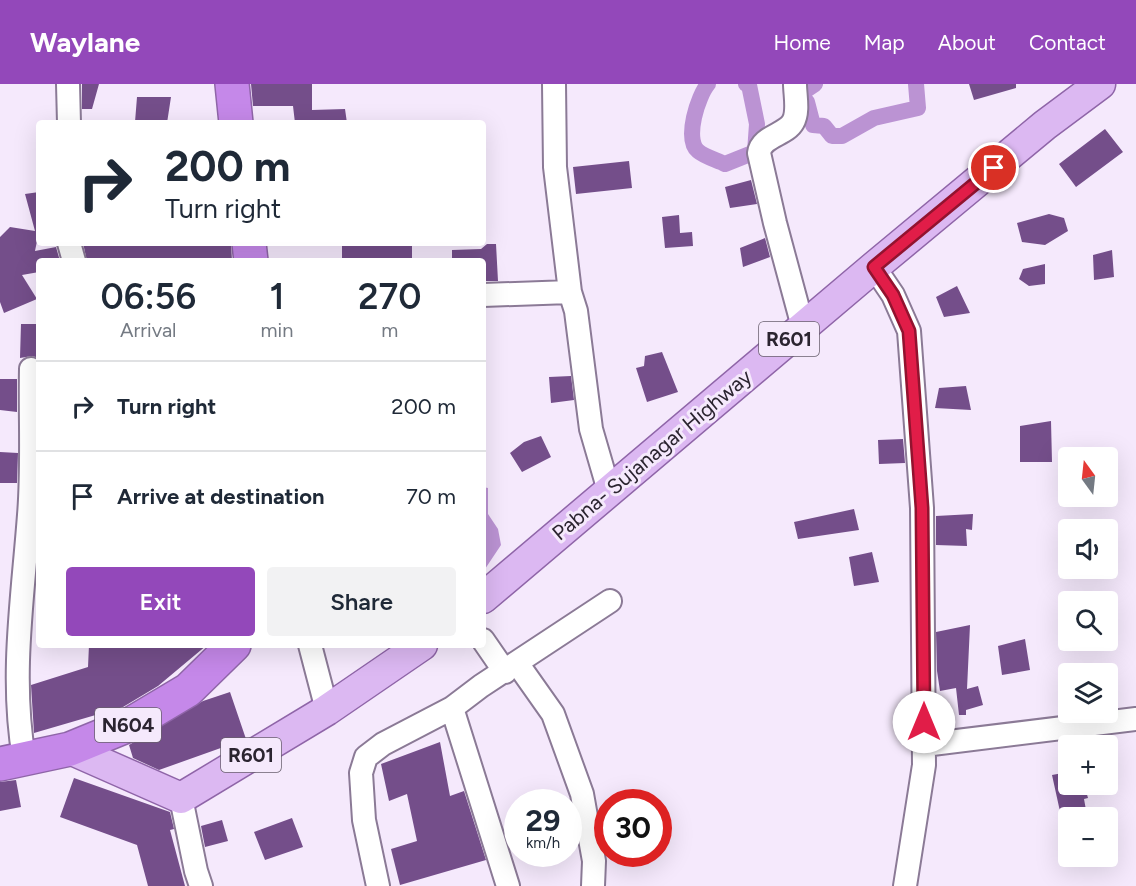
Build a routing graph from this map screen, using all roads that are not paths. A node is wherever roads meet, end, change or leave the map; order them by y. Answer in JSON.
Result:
{"nodes":[{"id":1,"x":68,"y":84,"type":"edge"},
{"id":2,"x":232,"y":84,"type":"edge"},
{"id":3,"x":554,"y":84,"type":"edge"},
{"id":4,"x":795,"y":84,"type":"edge"},
{"id":5,"x":1100,"y":84,"type":"edge"},
{"id":6,"x":69,"y":120,"type":"edge"},
{"id":7,"x":236,"y":120,"type":"edge"},
{"id":8,"x":874,"y":267,"type":"junction"},
{"id":9,"x":570,"y":292,"type":"junction"},
{"id":10,"x":486,"y":296,"type":"edge"},
{"id":11,"x":803,"y":327,"type":"junction"},
{"id":12,"x":31,"y":369,"type":"dead end"},
{"id":13,"x":609,"y":491,"type":"junction"},
{"id":14,"x":486,"y":595,"type":"edge"},
{"id":15,"x":610,"y":601,"type":"dead end"},
{"id":16,"x":486,"y":643,"type":"edge"},
{"id":17,"x":231,"y":648,"type":"edge"},
{"id":18,"x":311,"y":648,"type":"edge"},
{"id":19,"x":418,"y":648,"type":"edge"},
{"id":20,"x":511,"y":667,"type":"junction"},
{"id":21,"x":452,"y":708,"type":"junction"},
{"id":22,"x":327,"y":710,"type":"junction"},
{"id":23,"x":1136,"y":719,"type":"edge"},
{"id":24,"x":924,"y":745,"type":"junction"},
{"id":25,"x":70,"y":748,"type":"junction"},
{"id":26,"x":12,"y":761,"type":"edge"},
{"id":27,"x":181,"y":798,"type":"junction"},
{"id":28,"x":201,"y":886,"type":"edge"},
{"id":29,"x":378,"y":886,"type":"edge"},
{"id":30,"x":507,"y":886,"type":"edge"},
{"id":31,"x":592,"y":886,"type":"edge"},
{"id":32,"x":905,"y":886,"type":"edge"}],
"edges":[{"from":1,"to":6,"type":"street"},
{"from":2,"to":7,"type":"highway"},
{"from":3,"to":9,"type":"street"},
{"from":4,"to":11,"type":"street"},
{"from":5,"to":8,"type":"main road","name":"Pabna- Sujanagar Highway","number":"R601"},
{"from":8,"to":11,"type":"main road","name":"Pabna- Sujanagar Highway","number":"R601"},
{"from":8,"to":24,"type":"street"},
{"from":9,"to":10,"type":"street"},
{"from":9,"to":13,"type":"street"},
{"from":11,"to":13,"type":"main road","name":"Pabna- Sujanagar Highway","number":"R601"},
{"from":12,"to":26,"type":"street"},
{"from":13,"to":14,"type":"main road","name":"Pabna- Sujanagar Highway","number":"R601"},
{"from":15,"to":20,"type":"street"},
{"from":16,"to":20,"type":"street"},
{"from":17,"to":25,"type":"highway","number":"N604"},
{"from":18,"to":22,"type":"street"},
{"from":19,"to":22,"type":"main road","number":"R601"},
{"from":20,"to":21,"type":"street"},
{"from":20,"to":31,"type":"street"},
{"from":21,"to":29,"type":"street"},
{"from":21,"to":30,"type":"street"},
{"from":22,"to":27,"type":"main road","number":"R601"},
{"from":23,"to":24,"type":"street"},
{"from":24,"to":32,"type":"street"},
{"from":25,"to":26,"type":"highway","number":"N604"},
{"from":25,"to":27,"type":"main road"},
{"from":27,"to":28,"type":"street"}]}
